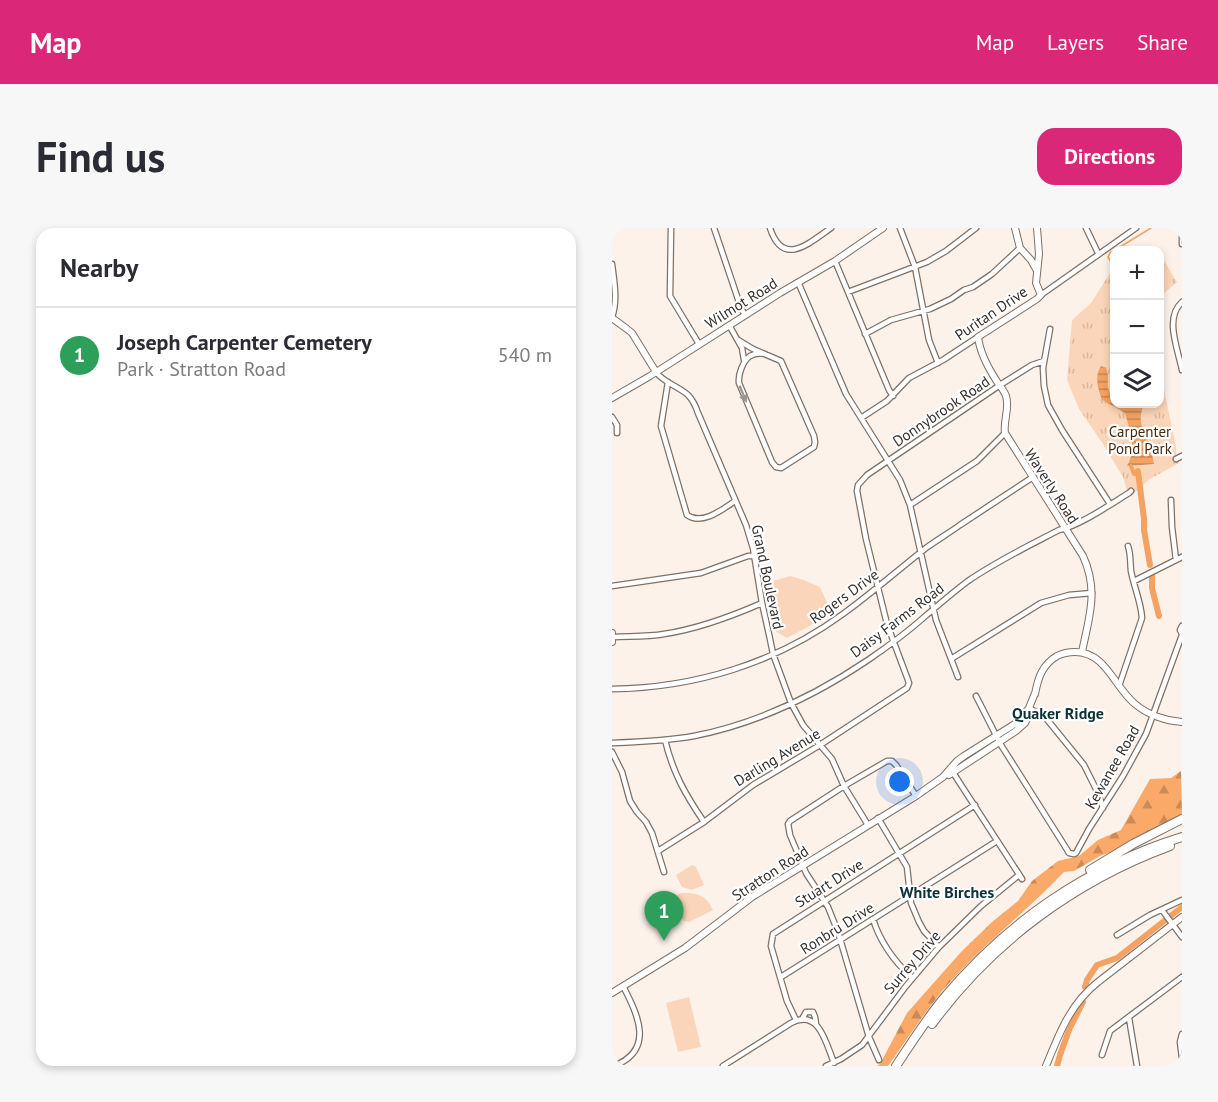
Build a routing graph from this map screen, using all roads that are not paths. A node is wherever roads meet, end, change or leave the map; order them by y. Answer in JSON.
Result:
{"nodes":[{"id":1,"x":670,"y":228,"type":"edge"},
{"id":2,"x":714,"y":228,"type":"edge"},
{"id":3,"x":770,"y":228,"type":"edge"},
{"id":4,"x":831,"y":228,"type":"edge"},
{"id":5,"x":882,"y":228,"type":"edge"},
{"id":6,"x":900,"y":228,"type":"edge"},
{"id":7,"x":976,"y":228,"type":"edge"},
{"id":8,"x":1015,"y":228,"type":"edge"},
{"id":9,"x":1037,"y":228,"type":"edge"},
{"id":10,"x":1086,"y":228,"type":"edge"},
{"id":11,"x":1136,"y":228,"type":"edge"},
{"id":12,"x":1182,"y":237,"type":"edge"},
{"id":13,"x":1182,"y":244,"type":"edge"},
{"id":14,"x":1020,"y":248,"type":"junction"},
{"id":15,"x":1098,"y":253,"type":"junction"},
{"id":16,"x":835,"y":261,"type":"junction"},
{"id":17,"x":612,"y":264,"type":"edge"},
{"id":18,"x":915,"y":267,"type":"junction"},
{"id":19,"x":1036,"y":272,"type":"junction"},
{"id":20,"x":798,"y":282,"type":"junction"},
{"id":21,"x":848,"y":292,"type":"junction"},
{"id":22,"x":1041,"y":294,"type":"junction"},
{"id":23,"x":1182,"y":302,"type":"edge"},
{"id":24,"x":924,"y":310,"type":"junction"},
{"id":25,"x":745,"y":315,"type":"junction"},
{"id":26,"x":612,"y":318,"type":"edge"},
{"id":27,"x":729,"y":325,"type":"junction"},
{"id":28,"x":1050,"y":329,"type":"dead end"},
{"id":29,"x":866,"y":334,"type":"junction"},
{"id":30,"x":978,"y":337,"type":"junction"},
{"id":31,"x":738,"y":340,"type":"junction"},
{"id":32,"x":699,"y":344,"type":"junction"},
{"id":33,"x":765,"y":354,"type":"junction"},
{"id":34,"x":1044,"y":361,"type":"junction"},
{"id":35,"x":938,"y":363,"type":"junction"},
{"id":36,"x":744,"y":364,"type":"junction"},
{"id":37,"x":1182,"y":369,"type":"edge"},
{"id":38,"x":656,"y":372,"type":"junction"},
{"id":39,"x":668,"y":382,"type":"junction"},
{"id":40,"x":1000,"y":385,"type":"junction"},
{"id":41,"x":893,"y":396,"type":"junction"},
{"id":42,"x":612,"y":398,"type":"edge"},
{"id":43,"x":612,"y":417,"type":"edge"},
{"id":44,"x":861,"y":418,"type":"junction"},
{"id":45,"x":617,"y":433,"type":"dead end"},
{"id":46,"x":1005,"y":433,"type":"junction"},
{"id":47,"x":1182,"y":456,"type":"edge"},
{"id":48,"x":1176,"y":459,"type":"dead end"},
{"id":49,"x":888,"y":461,"type":"junction"},
{"id":50,"x":1033,"y":477,"type":"junction"},
{"id":51,"x":1131,"y":491,"type":"dead end"},
{"id":52,"x":1171,"y":500,"type":"dead end"},
{"id":53,"x":735,"y":501,"type":"junction"},
{"id":54,"x":1110,"y":504,"type":"junction"},
{"id":55,"x":910,"y":505,"type":"junction"},
{"id":56,"x":1065,"y":528,"type":"junction"},
{"id":57,"x":1128,"y":546,"type":"dead end"},
{"id":58,"x":920,"y":553,"type":"junction"},
{"id":59,"x":755,"y":556,"type":"junction"},
{"id":60,"x":1182,"y":557,"type":"edge"},
{"id":61,"x":1176,"y":560,"type":"junction"},
{"id":62,"x":1134,"y":581,"type":"junction"},
{"id":63,"x":612,"y":586,"type":"edge"},
{"id":64,"x":878,"y":586,"type":"junction"},
{"id":65,"x":1092,"y":593,"type":"junction"},
{"id":66,"x":762,"y":603,"type":"junction"},
{"id":67,"x":933,"y":609,"type":"junction"},
{"id":68,"x":1182,"y":626,"type":"edge"},
{"id":69,"x":612,"y":635,"type":"edge"},
{"id":70,"x":1182,"y":635,"type":"edge"},
{"id":71,"x":612,"y":642,"type":"edge"},
{"id":72,"x":893,"y":642,"type":"junction"},
{"id":73,"x":1082,"y":652,"type":"junction"},
{"id":74,"x":773,"y":654,"type":"junction"},
{"id":75,"x":951,"y":659,"type":"junction"},
{"id":76,"x":958,"y":677,"type":"dead end"},
{"id":77,"x":1119,"y":686,"type":"junction"},
{"id":78,"x":612,"y":689,"type":"edge"},
{"id":79,"x":976,"y":696,"type":"dead end"},
{"id":80,"x":790,"y":703,"type":"junction"},
{"id":81,"x":1031,"y":709,"type":"junction"},
{"id":82,"x":1153,"y":715,"type":"junction"},
{"id":83,"x":1182,"y":722,"type":"edge"},
{"id":84,"x":996,"y":735,"type":"junction"},
{"id":85,"x":665,"y":740,"type":"junction"},
{"id":86,"x":612,"y":743,"type":"edge"},
{"id":87,"x":999,"y":743,"type":"junction"},
{"id":88,"x":820,"y":745,"type":"junction"},
{"id":89,"x":612,"y":752,"type":"edge"},
{"id":90,"x":952,"y":770,"type":"junction"},
{"id":91,"x":844,"y":786,"type":"junction"},
{"id":92,"x":916,"y":796,"type":"junction"},
{"id":93,"x":975,"y":805,"type":"junction"},
{"id":94,"x":1103,"y":808,"type":"junction"},
{"id":95,"x":878,"y":818,"type":"junction"},
{"id":96,"x":1182,"y":819,"type":"edge"},
{"id":97,"x":704,"y":822,"type":"junction"},
{"id":98,"x":868,"y":825,"type":"junction"},
{"id":99,"x":1182,"y":837,"type":"edge"},
{"id":100,"x":997,"y":841,"type":"junction"},
{"id":101,"x":1182,"y":842,"type":"edge"},
{"id":102,"x":658,"y":851,"type":"junction"},
{"id":103,"x":899,"y":853,"type":"junction"},
{"id":104,"x":802,"y":866,"type":"junction"},
{"id":105,"x":664,"y":872,"type":"dead end"},
{"id":106,"x":910,"y":896,"type":"junction"},
{"id":107,"x":1182,"y":900,"type":"edge"},
{"id":108,"x":824,"y":901,"type":"junction"},
{"id":109,"x":1045,"y":904,"type":"junction"},
{"id":110,"x":1162,"y":910,"type":"junction"},
{"id":111,"x":1182,"y":917,"type":"edge"},
{"id":112,"x":873,"y":919,"type":"junction"},
{"id":113,"x":1169,"y":920,"type":"junction"},
{"id":114,"x":1117,"y":935,"type":"dead end"},
{"id":115,"x":1182,"y":937,"type":"edge"},
{"id":116,"x":841,"y":940,"type":"junction"},
{"id":117,"x":939,"y":947,"type":"junction"},
{"id":118,"x":781,"y":977,"type":"junction"},
{"id":119,"x":1182,"y":977,"type":"edge"},
{"id":120,"x":912,"y":978,"type":"junction"},
{"id":121,"x":623,"y":986,"type":"junction"},
{"id":122,"x":612,"y":993,"type":"edge"},
{"id":123,"x":1129,"y":1018,"type":"junction"},
{"id":124,"x":799,"y":1019,"type":"junction"},
{"id":125,"x":816,"y":1024,"type":"junction"},
{"id":126,"x":1182,"y":1034,"type":"edge"},
{"id":127,"x":869,"y":1038,"type":"junction"},
{"id":128,"x":1102,"y":1055,"type":"dead end"},
{"id":129,"x":1182,"y":1058,"type":"edge"},
{"id":130,"x":879,"y":1060,"type":"dead end"},
{"id":131,"x":834,"y":1063,"type":"junction"},
{"id":132,"x":614,"y":1066,"type":"edge"},
{"id":133,"x":723,"y":1066,"type":"edge"},
{"id":134,"x":826,"y":1066,"type":"edge"},
{"id":135,"x":896,"y":1066,"type":"edge"},
{"id":136,"x":902,"y":1066,"type":"edge"},
{"id":137,"x":1046,"y":1066,"type":"edge"},
{"id":138,"x":1137,"y":1066,"type":"edge"}],
"edges":[{"from":1,"to":32,"type":"street"},
{"from":2,"to":25,"type":"street"},
{"from":3,"to":4,"type":"street"},
{"from":5,"to":16,"type":"street","name":"Wilmot Road"},
{"from":6,"to":18,"type":"street"},
{"from":7,"to":18,"type":"street"},
{"from":8,"to":14,"type":"street"},
{"from":9,"to":19,"type":"street"},
{"from":10,"to":15,"type":"street"},
{"from":11,"to":15,"type":"street","name":"Puritan Drive"},
{"from":12,"to":13,"type":"street"},
{"from":14,"to":19,"type":"street"},
{"from":14,"to":24,"type":"street"},
{"from":15,"to":22,"type":"street","name":"Puritan Drive"},
{"from":16,"to":20,"type":"street","name":"Wilmot Road"},
{"from":16,"to":21,"type":"street"},
{"from":17,"to":26,"type":"street"},
{"from":18,"to":21,"type":"street"},
{"from":18,"to":24,"type":"street"},
{"from":19,"to":22,"type":"street"},
{"from":20,"to":25,"type":"street","name":"Wilmot Road"},
{"from":20,"to":44,"type":"street"},
{"from":21,"to":29,"type":"street"},
{"from":22,"to":30,"type":"street","name":"Puritan Drive"},
{"from":23,"to":37,"type":"street"},
{"from":24,"to":29,"type":"street"},
{"from":24,"to":35,"type":"street"},
{"from":25,"to":27,"type":"street","name":"Wilmot Road"},
{"from":26,"to":38,"type":"street","name":"Grand Boulevard"},
{"from":27,"to":31,"type":"street"},
{"from":27,"to":32,"type":"street","name":"Wilmot Road"},
{"from":28,"to":34,"type":"street"},
{"from":29,"to":41,"type":"street"},
{"from":30,"to":35,"type":"street","name":"Puritan Drive"},
{"from":30,"to":40,"type":"street"},
{"from":31,"to":33,"type":"street"},
{"from":31,"to":36,"type":"street"},
{"from":32,"to":38,"type":"street","name":"Wilmot Road"},
{"from":33,"to":36,"type":"street"},
{"from":36,"to":33,"type":"street","one_way":true},
{"from":34,"to":40,"type":"street","name":"Donnybrook Road"},
{"from":34,"to":54,"type":"street"},
{"from":35,"to":41,"type":"street","name":"Puritan Drive"},
{"from":38,"to":39,"type":"street","name":"Grand Boulevard"},
{"from":38,"to":42,"type":"street","name":"Wilmot Road"},
{"from":39,"to":53,"type":"street","name":"Grand Boulevard"},
{"from":39,"to":53,"type":"street"},
{"from":40,"to":46,"type":"street"},
{"from":40,"to":49,"type":"street","name":"Donnybrook Road"},
{"from":41,"to":44,"type":"street","name":"Puritan Drive"},
{"from":43,"to":45,"type":"street"},
{"from":44,"to":49,"type":"street"},
{"from":46,"to":50,"type":"street","name":"Waverly Road"},
{"from":46,"to":55,"type":"street"},
{"from":47,"to":48,"type":"street"},
{"from":49,"to":55,"type":"street"},
{"from":49,"to":64,"type":"street","name":"Donnybrook Road"},
{"from":50,"to":56,"type":"street","name":"Waverly Road"},
{"from":50,"to":58,"type":"street","name":"Rogers Drive"},
{"from":51,"to":54,"type":"street","name":"Daisy Farms Road"},
{"from":52,"to":61,"type":"street"},
{"from":53,"to":59,"type":"street","name":"Grand Boulevard"},
{"from":54,"to":56,"type":"street","name":"Daisy Farms Road"},
{"from":55,"to":58,"type":"street"},
{"from":56,"to":65,"type":"street","name":"Waverly Road"},
{"from":56,"to":67,"type":"street","name":"Daisy Farms Road"},
{"from":57,"to":62,"type":"street"},
{"from":58,"to":64,"type":"street","name":"Rogers Drive"},
{"from":58,"to":67,"type":"street"},
{"from":59,"to":63,"type":"street"},
{"from":59,"to":66,"type":"street","name":"Grand Boulevard"},
{"from":60,"to":61,"type":"street"},
{"from":61,"to":62,"type":"street"},
{"from":62,"to":77,"type":"street"},
{"from":64,"to":72,"type":"street"},
{"from":64,"to":74,"type":"street","name":"Rogers Drive"},
{"from":65,"to":73,"type":"street","name":"Waverly Road"},
{"from":65,"to":75,"type":"street"},
{"from":66,"to":69,"type":"street"},
{"from":66,"to":74,"type":"street","name":"Grand Boulevard"},
{"from":67,"to":72,"type":"street","name":"Daisy Farms Road"},
{"from":67,"to":75,"type":"street"},
{"from":68,"to":70,"type":"street","name":"Kewanee Road"},
{"from":69,"to":71,"type":"street"},
{"from":70,"to":82,"type":"street","name":"Kewanee Road"},
{"from":72,"to":80,"type":"street","name":"Daisy Farms Road"},
{"from":72,"to":88,"type":"street","name":"Darling Avenue"},
{"from":73,"to":77,"type":"street"},
{"from":73,"to":81,"type":"street","name":"Stratton Road"},
{"from":74,"to":78,"type":"street","name":"Rogers Drive"},
{"from":74,"to":80,"type":"street","name":"Grand Boulevard"},
{"from":75,"to":76,"type":"street"},
{"from":77,"to":82,"type":"street"},
{"from":79,"to":84,"type":"street"},
{"from":80,"to":85,"type":"street","name":"Daisy Farms Road"},
{"from":80,"to":88,"type":"street","name":"Grand Boulevard"},
{"from":81,"to":84,"type":"street","name":"Stratton Road"},
{"from":81,"to":87,"type":"street","name":"Stratton Road"},
{"from":81,"to":94,"type":"street"},
{"from":82,"to":83,"type":"street"},
{"from":82,"to":94,"type":"street","name":"Kewanee Road"},
{"from":84,"to":87,"type":"street"},
{"from":84,"to":90,"type":"street","name":"Stratton Road"},
{"from":85,"to":86,"type":"street","name":"Daisy Farms Road"},
{"from":85,"to":97,"type":"street"},
{"from":87,"to":90,"type":"street","name":"Stratton Road"},
{"from":87,"to":94,"type":"street","name":"Kewanee Road"},
{"from":88,"to":91,"type":"street","name":"Grand Boulevard"},
{"from":88,"to":97,"type":"street","name":"Darling Avenue"},
{"from":89,"to":102,"type":"street"},
{"from":90,"to":92,"type":"street","name":"Stratton Road"},
{"from":90,"to":93,"type":"street"},
{"from":91,"to":92,"type":"street"},
{"from":91,"to":98,"type":"street","name":"Grand Boulevard"},
{"from":91,"to":104,"type":"street"},
{"from":92,"to":95,"type":"street","name":"Stratton Road"},
{"from":93,"to":100,"type":"street"},
{"from":93,"to":103,"type":"street","name":"Stuart Drive"},
{"from":95,"to":98,"type":"street","name":"Stratton Road"},
{"from":95,"to":103,"type":"street"},
{"from":96,"to":109,"type":"highway"},
{"from":97,"to":102,"type":"street","name":"Darling Avenue"},
{"from":98,"to":104,"type":"street","name":"Stratton Road"},
{"from":99,"to":109,"type":"highway"},
{"from":100,"to":106,"type":"street","name":"Ronbru Drive"},
{"from":100,"to":117,"type":"street","name":"Surrey Drive"},
{"from":101,"to":136,"type":"highway"},
{"from":102,"to":105,"type":"street"},
{"from":103,"to":106,"type":"street"},
{"from":103,"to":108,"type":"street","name":"Stuart Drive"},
{"from":104,"to":108,"type":"street"},
{"from":104,"to":121,"type":"street","name":"Stratton Road"},
{"from":106,"to":112,"type":"street","name":"Ronbru Drive"},
{"from":106,"to":117,"type":"street"},
{"from":107,"to":110,"type":"street"},
{"from":108,"to":116,"type":"street"},
{"from":108,"to":118,"type":"street","name":"Stuart Drive"},
{"from":109,"to":135,"type":"highway"},
{"from":110,"to":113,"type":"street"},
{"from":110,"to":114,"type":"street"},
{"from":111,"to":113,"type":"street"},
{"from":112,"to":116,"type":"street","name":"Ronbru Drive"},
{"from":112,"to":120,"type":"street"},
{"from":113,"to":115,"type":"street"},
{"from":113,"to":137,"type":"street"},
{"from":116,"to":118,"type":"street","name":"Ronbru Drive"},
{"from":116,"to":127,"type":"street"},
{"from":117,"to":120,"type":"street","name":"Surrey Drive"},
{"from":118,"to":124,"type":"street","name":"Stuart Drive"},
{"from":119,"to":123,"type":"street"},
{"from":120,"to":127,"type":"street","name":"Surrey Drive"},
{"from":121,"to":122,"type":"street","name":"Stratton Road"},
{"from":121,"to":132,"type":"street"},
{"from":123,"to":128,"type":"street"},
{"from":123,"to":138,"type":"street"},
{"from":124,"to":125,"type":"street"},
{"from":124,"to":125,"type":"street"},
{"from":124,"to":133,"type":"street"},
{"from":125,"to":131,"type":"street"},
{"from":126,"to":129,"type":"street"},
{"from":127,"to":130,"type":"street"},
{"from":127,"to":131,"type":"street","name":"Surrey Drive"},
{"from":131,"to":134,"type":"street","name":"Surrey Drive"}]}
